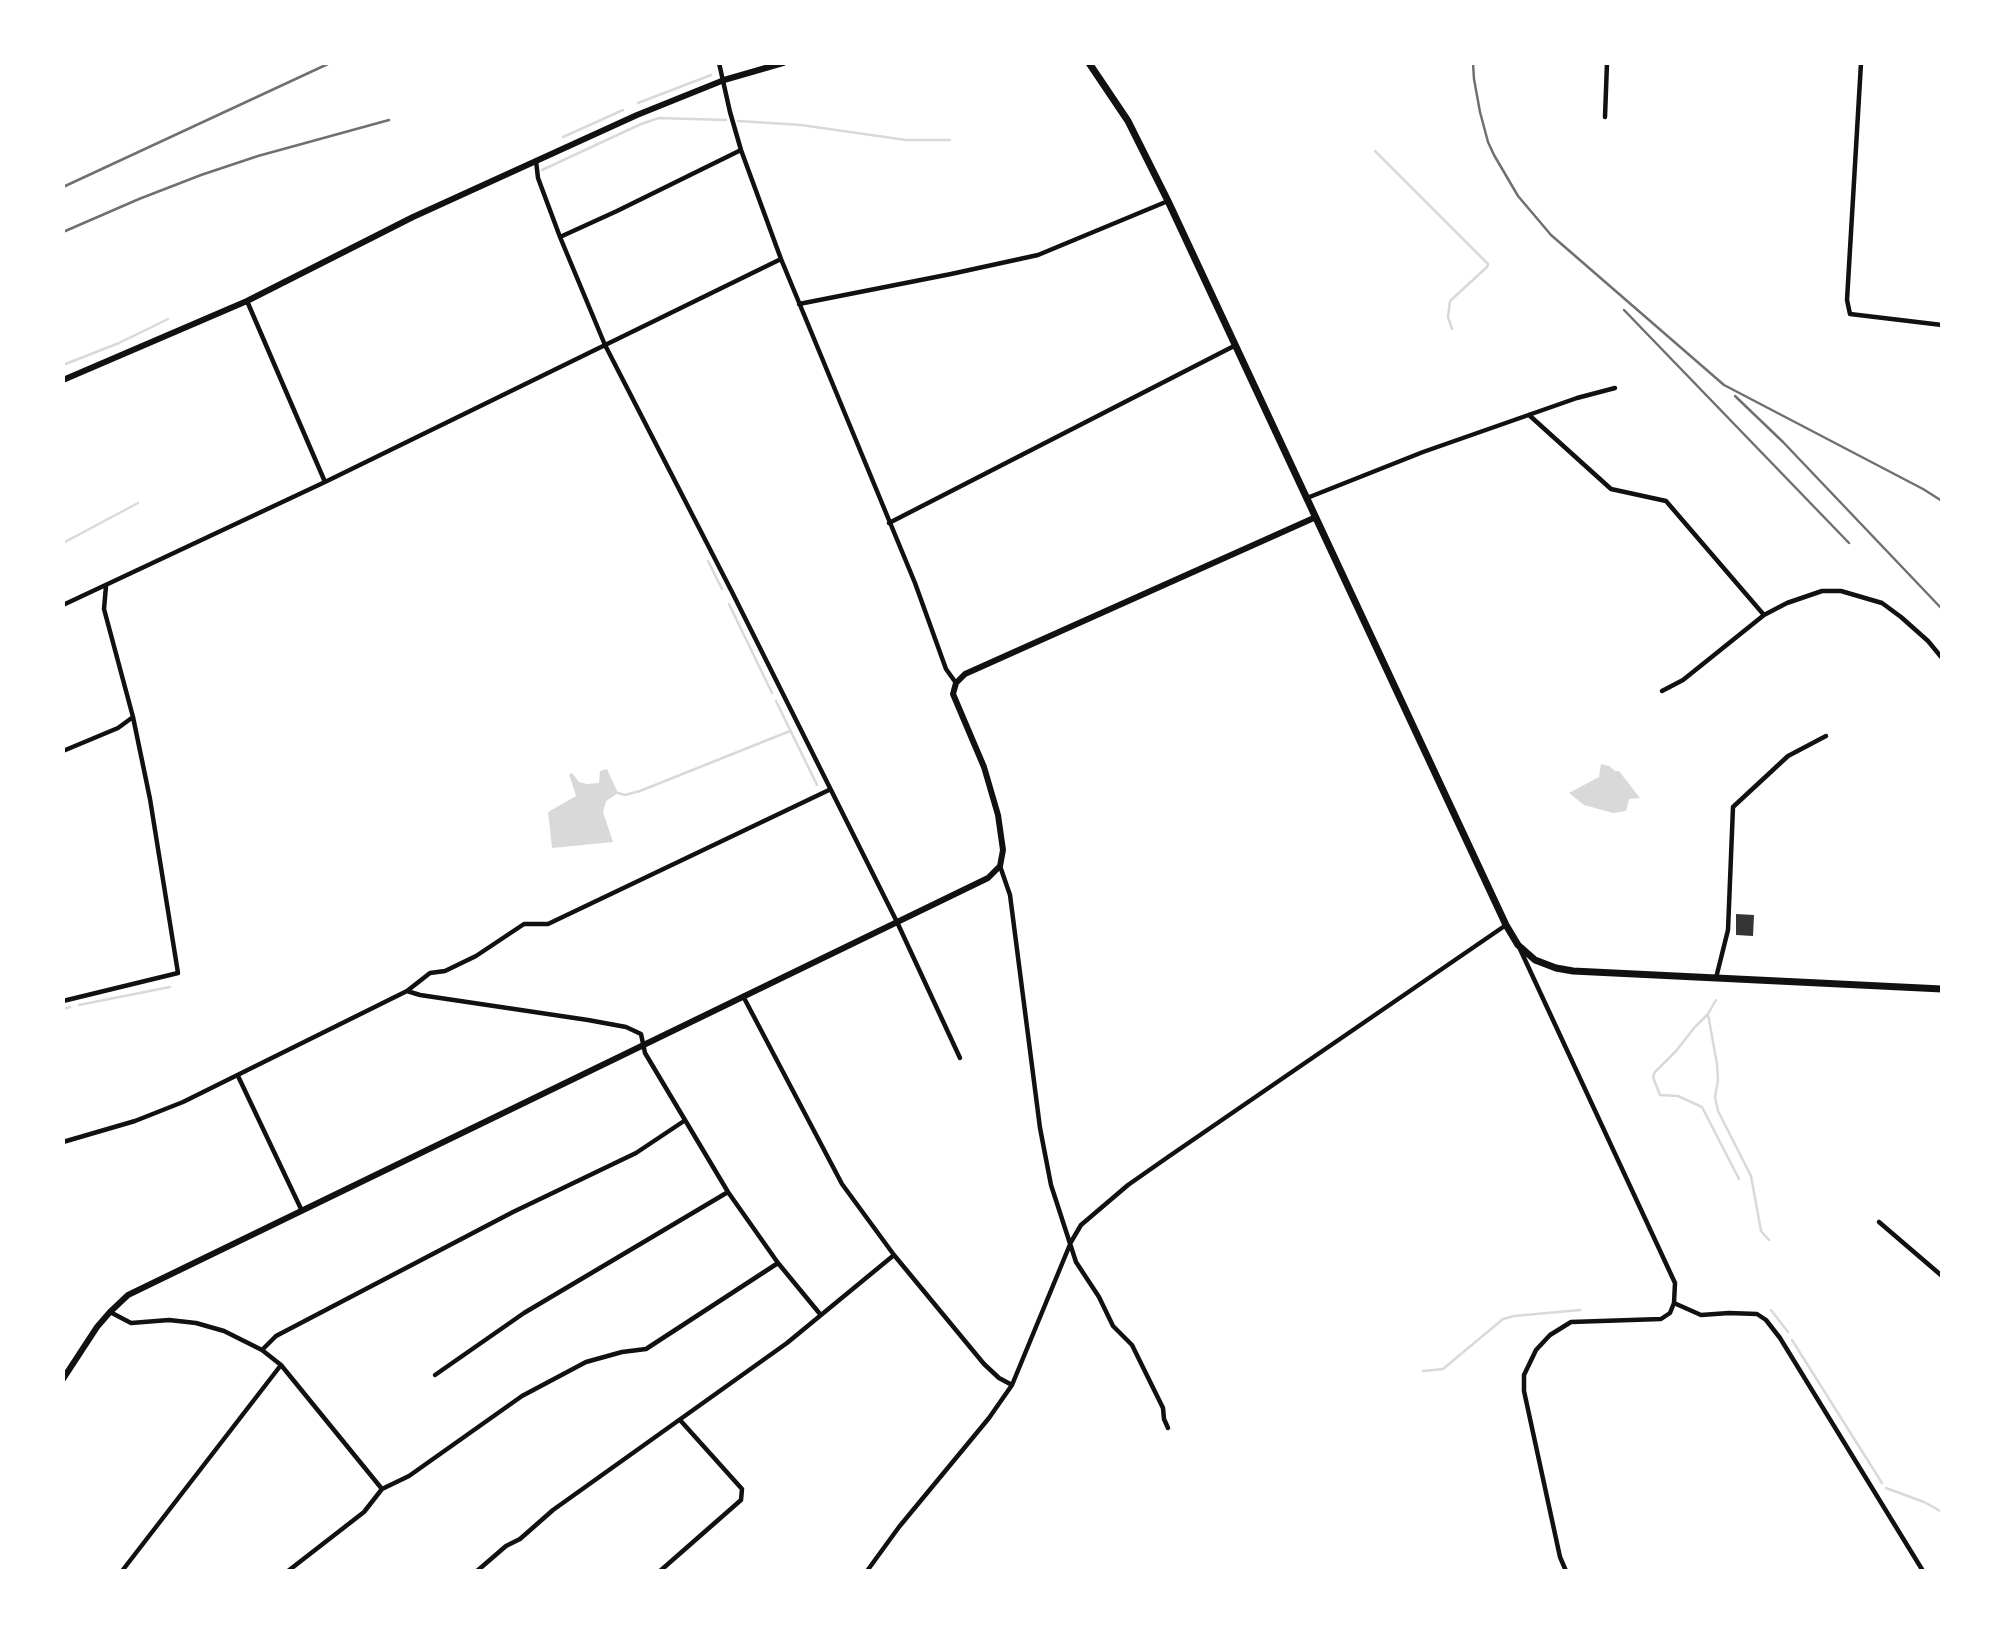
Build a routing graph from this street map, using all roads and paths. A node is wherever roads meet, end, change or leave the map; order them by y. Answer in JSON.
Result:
{"nodes":[{"id":1,"x":719,"y":63,"type":"edge"},
{"id":2,"x":783,"y":63,"type":"edge"},
{"id":3,"x":1607,"y":63,"type":"edge"},
{"id":4,"x":1861,"y":63,"type":"edge"},
{"id":5,"x":1092,"y":66,"type":"edge"},
{"id":6,"x":724,"y":80,"type":"junction"},
{"id":7,"x":1605,"y":117,"type":"dead end"},
{"id":8,"x":741,"y":150,"type":"junction"},
{"id":9,"x":536,"y":160,"type":"junction"},
{"id":10,"x":1168,"y":201,"type":"junction"},
{"id":11,"x":559,"y":237,"type":"junction"},
{"id":12,"x":781,"y":259,"type":"junction"},
{"id":13,"x":247,"y":301,"type":"junction"},
{"id":14,"x":799,"y":304,"type":"junction"},
{"id":15,"x":1942,"y":325,"type":"edge"},
{"id":16,"x":605,"y":345,"type":"junction"},
{"id":17,"x":1236,"y":345,"type":"junction"},
{"id":18,"x":63,"y":380,"type":"edge"},
{"id":19,"x":1615,"y":388,"type":"dead end"},
{"id":20,"x":1530,"y":415,"type":"junction"},
{"id":21,"x":326,"y":482,"type":"junction"},
{"id":22,"x":1307,"y":498,"type":"junction"},
{"id":23,"x":1316,"y":517,"type":"junction"},
{"id":24,"x":889,"y":523,"type":"junction"},
{"id":25,"x":106,"y":585,"type":"junction"},
{"id":26,"x":63,"y":605,"type":"edge"},
{"id":27,"x":1765,"y":615,"type":"junction"},
{"id":28,"x":1942,"y":658,"type":"edge"},
{"id":29,"x":956,"y":683,"type":"junction"},
{"id":30,"x":1662,"y":691,"type":"dead end"},
{"id":31,"x":133,"y":717,"type":"junction"},
{"id":32,"x":1826,"y":736,"type":"dead end"},
{"id":33,"x":63,"y":751,"type":"edge"},
{"id":34,"x":829,"y":790,"type":"junction"},
{"id":35,"x":1000,"y":866,"type":"junction"},
{"id":36,"x":897,"y":922,"type":"junction"},
{"id":37,"x":1506,"y":925,"type":"junction"},
{"id":38,"x":1518,"y":945,"type":"junction"},
{"id":39,"x":1716,"y":978,"type":"junction"},
{"id":40,"x":1942,"y":989,"type":"edge"},
{"id":41,"x":407,"y":991,"type":"junction"},
{"id":42,"x":743,"y":996,"type":"junction"},
{"id":43,"x":63,"y":1001,"type":"edge"},
{"id":44,"x":643,"y":1044,"type":"junction"},
{"id":45,"x":960,"y":1058,"type":"dead end"},
{"id":46,"x":238,"y":1076,"type":"junction"},
{"id":47,"x":684,"y":1121,"type":"junction"},
{"id":48,"x":63,"y":1142,"type":"edge"},
{"id":49,"x":728,"y":1192,"type":"junction"},
{"id":50,"x":302,"y":1211,"type":"junction"},
{"id":51,"x":1879,"y":1222,"type":"dead end"},
{"id":52,"x":1071,"y":1242,"type":"junction"},
{"id":53,"x":894,"y":1255,"type":"junction"},
{"id":54,"x":778,"y":1264,"type":"junction"},
{"id":55,"x":1942,"y":1276,"type":"edge"},
{"id":56,"x":1674,"y":1303,"type":"junction"},
{"id":57,"x":110,"y":1312,"type":"junction"},
{"id":58,"x":820,"y":1314,"type":"junction"},
{"id":59,"x":262,"y":1350,"type":"junction"},
{"id":60,"x":281,"y":1365,"type":"junction"},
{"id":61,"x":435,"y":1375,"type":"dead end"},
{"id":62,"x":63,"y":1379,"type":"edge"},
{"id":63,"x":1012,"y":1385,"type":"junction"},
{"id":64,"x":680,"y":1420,"type":"junction"},
{"id":65,"x":1168,"y":1428,"type":"dead end"},
{"id":66,"x":382,"y":1489,"type":"junction"},
{"id":67,"x":121,"y":1571,"type":"edge"},
{"id":68,"x":288,"y":1571,"type":"edge"},
{"id":69,"x":477,"y":1571,"type":"edge"},
{"id":70,"x":660,"y":1571,"type":"edge"},
{"id":71,"x":867,"y":1571,"type":"edge"},
{"id":72,"x":1566,"y":1571,"type":"edge"},
{"id":73,"x":1923,"y":1571,"type":"edge"}],
"edges":[{"from":1,"to":6,"type":"street"},
{"from":2,"to":6,"type":"street"},
{"from":3,"to":7,"type":"street"},
{"from":4,"to":15,"type":"street"},
{"from":5,"to":10,"type":"main road"},
{"from":6,"to":8,"type":"street"},
{"from":6,"to":9,"type":"street"},
{"from":8,"to":11,"type":"street"},
{"from":8,"to":12,"type":"street"},
{"from":9,"to":11,"type":"street"},
{"from":9,"to":13,"type":"street"},
{"from":10,"to":14,"type":"street"},
{"from":10,"to":17,"type":"main road"},
{"from":11,"to":16,"type":"street"},
{"from":12,"to":14,"type":"street"},
{"from":12,"to":16,"type":"street"},
{"from":13,"to":18,"type":"street"},
{"from":13,"to":21,"type":"street"},
{"from":14,"to":24,"type":"street"},
{"from":16,"to":21,"type":"street"},
{"from":16,"to":34,"type":"street"},
{"from":17,"to":22,"type":"main road"},
{"from":17,"to":24,"type":"street"},
{"from":19,"to":20,"type":"street"},
{"from":20,"to":22,"type":"street"},
{"from":20,"to":27,"type":"street"},
{"from":21,"to":25,"type":"street"},
{"from":22,"to":23,"type":"main road"},
{"from":23,"to":29,"type":"street"},
{"from":23,"to":37,"type":"main road"},
{"from":24,"to":29,"type":"street"},
{"from":25,"to":26,"type":"street"},
{"from":25,"to":31,"type":"street"},
{"from":27,"to":28,"type":"street"},
{"from":27,"to":30,"type":"street"},
{"from":29,"to":35,"type":"street"},
{"from":31,"to":33,"type":"street"},
{"from":31,"to":43,"type":"street"},
{"from":32,"to":39,"type":"street"},
{"from":34,"to":36,"type":"street"},
{"from":34,"to":41,"type":"street"},
{"from":35,"to":36,"type":"street"},
{"from":35,"to":52,"type":"street"},
{"from":36,"to":42,"type":"street"},
{"from":36,"to":45,"type":"street"},
{"from":37,"to":38,"type":"main road"},
{"from":37,"to":52,"type":"street"},
{"from":38,"to":39,"type":"main road"},
{"from":38,"to":56,"type":"street"},
{"from":39,"to":40,"type":"main road"},
{"from":41,"to":44,"type":"street"},
{"from":41,"to":46,"type":"street"},
{"from":42,"to":44,"type":"street"},
{"from":42,"to":53,"type":"street"},
{"from":44,"to":47,"type":"street"},
{"from":44,"to":50,"type":"street"},
{"from":46,"to":48,"type":"street"},
{"from":46,"to":50,"type":"street"},
{"from":47,"to":49,"type":"street"},
{"from":47,"to":59,"type":"street"},
{"from":49,"to":54,"type":"street"},
{"from":49,"to":61,"type":"street"},
{"from":50,"to":57,"type":"street"},
{"from":51,"to":55,"type":"street"},
{"from":52,"to":63,"type":"street"},
{"from":52,"to":65,"type":"street"},
{"from":53,"to":58,"type":"street"},
{"from":53,"to":63,"type":"street"},
{"from":54,"to":58,"type":"street"},
{"from":54,"to":66,"type":"street"},
{"from":56,"to":72,"type":"street"},
{"from":56,"to":73,"type":"street"},
{"from":57,"to":59,"type":"street"},
{"from":57,"to":62,"type":"street"},
{"from":58,"to":64,"type":"street"},
{"from":59,"to":60,"type":"street"},
{"from":60,"to":66,"type":"street"},
{"from":60,"to":67,"type":"street"},
{"from":63,"to":71,"type":"street"},
{"from":64,"to":69,"type":"street"},
{"from":64,"to":70,"type":"street"},
{"from":66,"to":68,"type":"street"}]}
